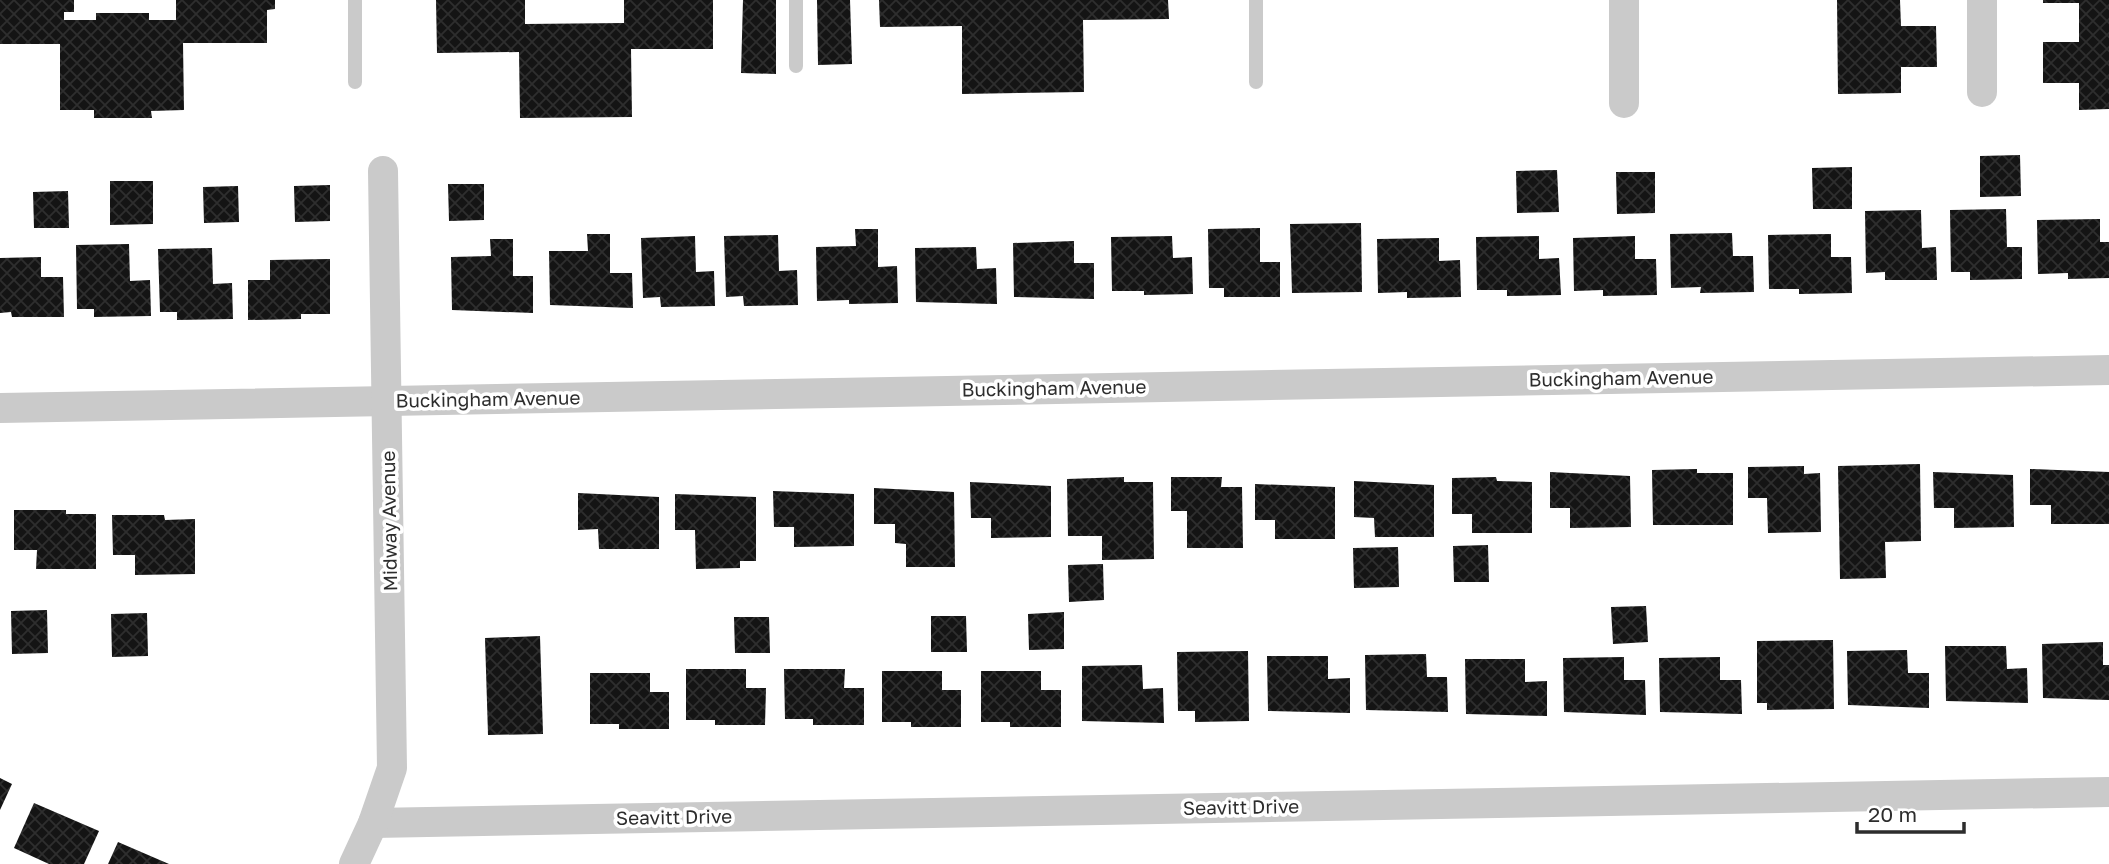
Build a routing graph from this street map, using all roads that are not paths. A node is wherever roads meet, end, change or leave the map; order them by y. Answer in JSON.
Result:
{"nodes":[{"id":1,"x":355,"y":0,"type":"edge"},
{"id":2,"x":796,"y":0,"type":"edge"},
{"id":3,"x":1256,"y":0,"type":"edge"},
{"id":4,"x":1624,"y":0,"type":"edge"},
{"id":5,"x":1982,"y":0,"type":"edge"},
{"id":6,"x":796,"y":66,"type":"dead end"},
{"id":7,"x":355,"y":82,"type":"dead end"},
{"id":8,"x":1256,"y":82,"type":"dead end"},
{"id":9,"x":1982,"y":92,"type":"dead end"},
{"id":10,"x":1624,"y":103,"type":"dead end"},
{"id":11,"x":383,"y":171,"type":"dead end"},
{"id":12,"x":2109,"y":370,"type":"edge"},
{"id":13,"x":387,"y":400,"type":"junction"},
{"id":14,"x":0,"y":408,"type":"edge"},
{"id":15,"x":2109,"y":792,"type":"edge"},
{"id":16,"x":373,"y":823,"type":"junction"},
{"id":17,"x":354,"y":864,"type":"edge"}],
"edges":[{"from":1,"to":7,"type":"lane"},
{"from":2,"to":6,"type":"lane"},
{"from":3,"to":8,"type":"lane"},
{"from":4,"to":10,"type":"street"},
{"from":5,"to":9,"type":"street"},
{"from":11,"to":13,"type":"street","name":"Midway Avenue"},
{"from":12,"to":13,"type":"street","name":"Buckingham Avenue"},
{"from":13,"to":14,"type":"street","name":"Buckingham Avenue"},
{"from":13,"to":16,"type":"street","name":"Midway Avenue"},
{"from":15,"to":16,"type":"street","name":"Seavitt Drive"},
{"from":16,"to":17,"type":"street","name":"Midway Avenue"}]}
